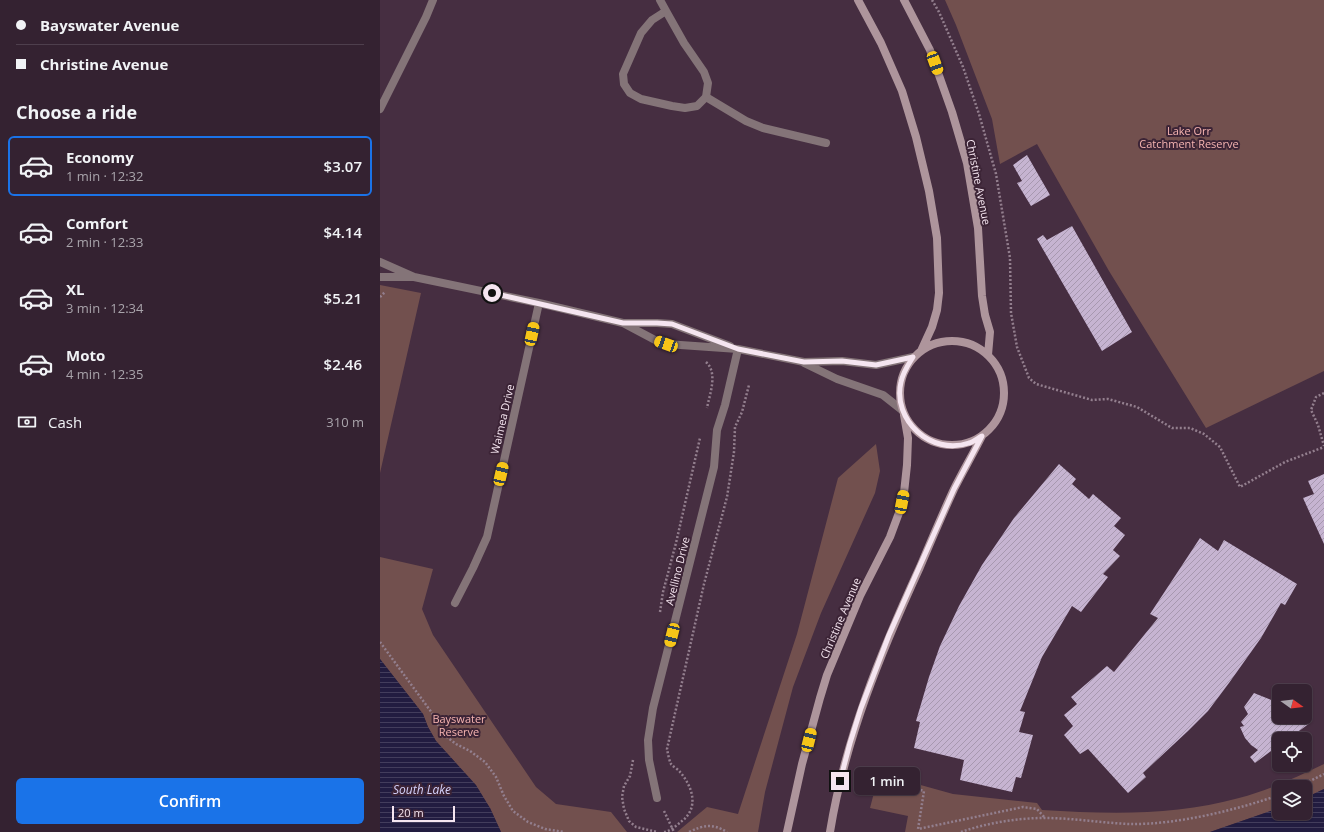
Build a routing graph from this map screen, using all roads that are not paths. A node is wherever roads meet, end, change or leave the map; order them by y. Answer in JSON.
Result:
{"nodes":[{"id":1,"x":433,"y":0,"type":"edge"},
{"id":2,"x":660,"y":0,"type":"edge"},
{"id":3,"x":858,"y":0,"type":"edge"},
{"id":4,"x":904,"y":0,"type":"edge"},
{"id":5,"x":666,"y":11,"type":"junction"},
{"id":6,"x":706,"y":97,"type":"junction"},
{"id":7,"x":380,"y":109,"type":"edge"},
{"id":8,"x":826,"y":143,"type":"dead end"},
{"id":9,"x":380,"y":262,"type":"edge"},
{"id":10,"x":380,"y":277,"type":"edge"},
{"id":11,"x":414,"y":277,"type":"junction"},
{"id":12,"x":539,"y":303,"type":"junction"},
{"id":13,"x":623,"y":323,"type":"junction"},
{"id":14,"x":738,"y":349,"type":"junction"},
{"id":15,"x":921,"y":351,"type":"junction"},
{"id":16,"x":988,"y":355,"type":"junction"},
{"id":17,"x":913,"y":357,"type":"junction"},
{"id":18,"x":804,"y":362,"type":"junction"},
{"id":19,"x":903,"y":412,"type":"junction"},
{"id":20,"x":982,"y":436,"type":"junction"},
{"id":21,"x":455,"y":603,"type":"dead end"},
{"id":22,"x":657,"y":798,"type":"road end"},
{"id":23,"x":787,"y":832,"type":"edge"},
{"id":24,"x":830,"y":832,"type":"edge"}],
"edges":[{"from":1,"to":7,"type":"street"},
{"from":2,"to":5,"type":"street"},
{"from":3,"to":15,"type":"main road","name":"Christine Avenue"},
{"from":4,"to":16,"type":"main road","name":"Christine Avenue"},
{"from":5,"to":6,"type":"street"},
{"from":5,"to":6,"type":"street"},
{"from":6,"to":8,"type":"street"},
{"from":9,"to":11,"type":"street"},
{"from":10,"to":11,"type":"street"},
{"from":11,"to":12,"type":"street"},
{"from":12,"to":13,"type":"street"},
{"from":12,"to":21,"type":"street","name":"Waimea Drive"},
{"from":13,"to":14,"type":"street"},
{"from":13,"to":14,"type":"street"},
{"from":14,"to":18,"type":"street"},
{"from":14,"to":22,"type":"street","name":"Avellino Drive"},
{"from":15,"to":16,"type":"main road","name":"Christine Avenue"},
{"from":15,"to":17,"type":"main road","name":"Christine Avenue"},
{"from":16,"to":20,"type":"main road","name":"Christine Avenue"},
{"from":17,"to":18,"type":"street"},
{"from":17,"to":19,"type":"main road","name":"Christine Avenue"},
{"from":18,"to":19,"type":"street"},
{"from":19,"to":20,"type":"main road","name":"Christine Avenue"},
{"from":19,"to":23,"type":"main road","name":"Christine Avenue"},
{"from":20,"to":24,"type":"main road","name":"Christine Avenue"}]}
